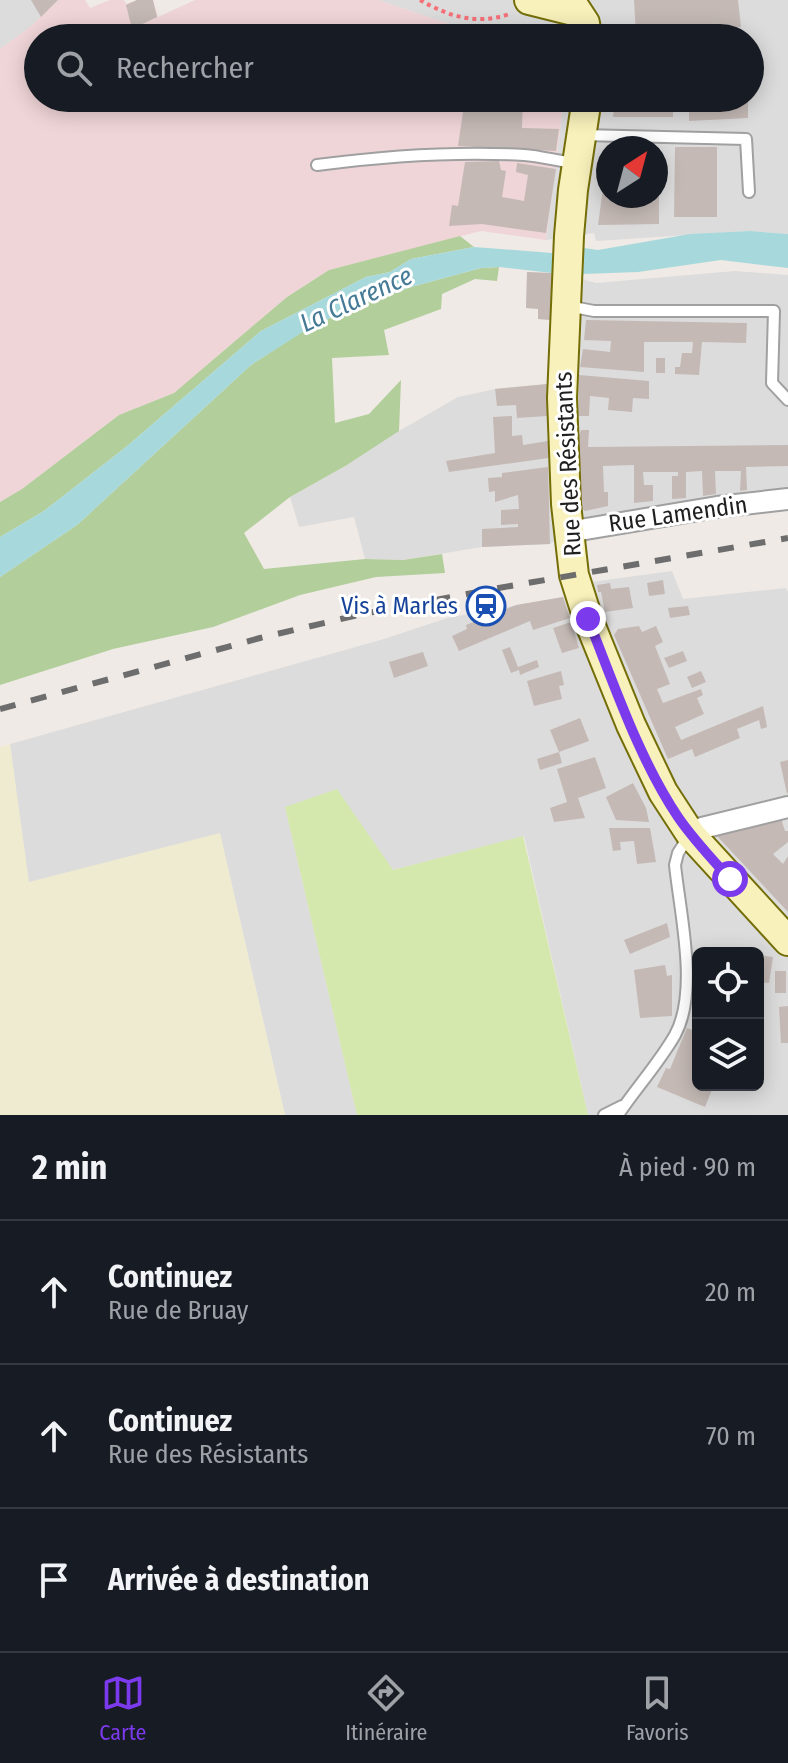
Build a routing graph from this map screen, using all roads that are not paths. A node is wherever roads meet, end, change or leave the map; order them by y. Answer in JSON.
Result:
{"nodes":[{"id":1,"x":532,"y":1,"type":"edge"},
{"id":2,"x":578,"y":17,"type":"edge"},
{"id":3,"x":585,"y":112,"type":"edge"},
{"id":4,"x":581,"y":135,"type":"junction"},
{"id":5,"x":577,"y":164,"type":"junction"},
{"id":6,"x":317,"y":165,"type":"dead end"},
{"id":7,"x":749,"y":192,"type":"dead end"},
{"id":8,"x":566,"y":306,"type":"junction"},
{"id":9,"x":788,"y":400,"type":"edge"},
{"id":10,"x":788,"y":499,"type":"edge"},
{"id":11,"x":568,"y":532,"type":"junction"},
{"id":12,"x":788,"y":807,"type":"edge"},
{"id":13,"x":691,"y":835,"type":"junction"},
{"id":14,"x":788,"y":941,"type":"edge"},
{"id":15,"x":621,"y":1110,"type":"edge"},
{"id":16,"x":604,"y":1115,"type":"edge"}],
"edges":[{"from":1,"to":2,"type":"main road"},
{"from":3,"to":4,"type":"main road","name":"Rue des Résistants"},
{"from":4,"to":5,"type":"main road","name":"Rue des Résistants"},
{"from":4,"to":7,"type":"lane"},
{"from":5,"to":6,"type":"lane"},
{"from":5,"to":8,"type":"main road","name":"Rue des Résistants"},
{"from":8,"to":9,"type":"lane"},
{"from":8,"to":11,"type":"main road","name":"Rue des Résistants"},
{"from":10,"to":11,"type":"street","name":"Rue Lamendin"},
{"from":11,"to":13,"type":"main road","name":"Rue des Résistants"},
{"from":12,"to":13,"type":"street"},
{"from":13,"to":14,"type":"main road","name":"Rue des Résistants"},
{"from":13,"to":15,"type":"lane"},
{"from":15,"to":16,"type":"lane"}]}
